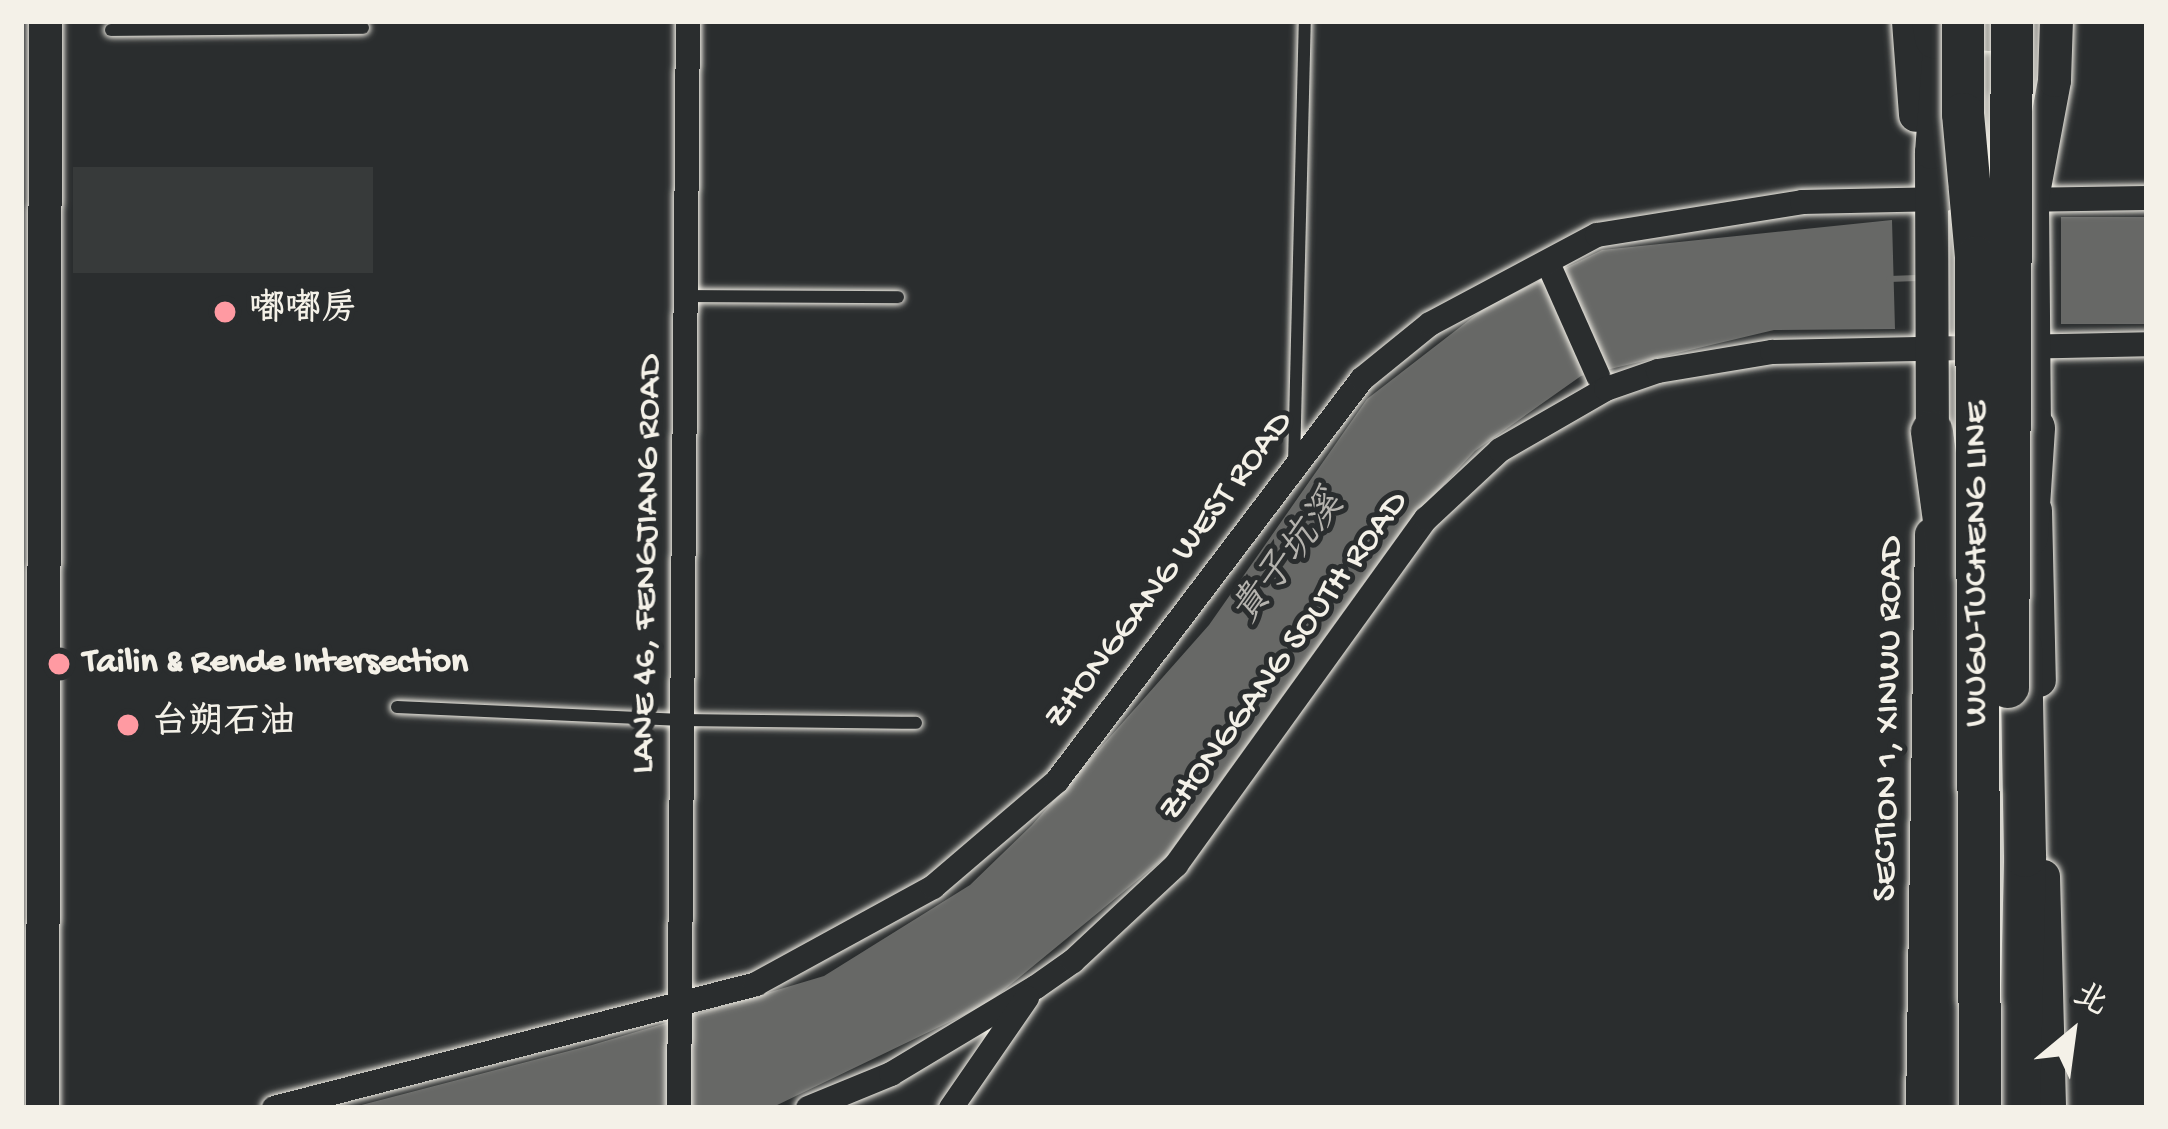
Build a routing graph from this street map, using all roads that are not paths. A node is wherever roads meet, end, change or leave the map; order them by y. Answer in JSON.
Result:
{"nodes":[{"id":1,"x":45,"y":21,"type":"edge"},
{"id":2,"x":688,"y":21,"type":"edge"},
{"id":3,"x":1305,"y":21,"type":"edge"},
{"id":4,"x":2056,"y":21,"type":"edge"},
{"id":5,"x":324,"y":24,"type":"edge"},
{"id":6,"x":1966,"y":24,"type":"edge"},
{"id":7,"x":159,"y":25,"type":"edge"},
{"id":8,"x":244,"y":25,"type":"edge"},
{"id":9,"x":363,"y":28,"type":"dead end"},
{"id":10,"x":111,"y":30,"type":"dead end"},
{"id":11,"x":32,"y":95,"type":"edge"},
{"id":12,"x":2147,"y":198,"type":"edge"},
{"id":13,"x":32,"y":203,"type":"edge"},
{"id":14,"x":1931,"y":210,"type":"junction"},
{"id":15,"x":2032,"y":211,"type":"junction"},
{"id":16,"x":1991,"y":259,"type":"junction"},
{"id":17,"x":1550,"y":266,"type":"junction"},
{"id":18,"x":686,"y":296,"type":"junction"},
{"id":19,"x":898,"y":297,"type":"dead end"},
{"id":20,"x":32,"y":314,"type":"edge"},
{"id":21,"x":2031,"y":339,"type":"junction"},
{"id":22,"x":1932,"y":341,"type":"junction"},
{"id":23,"x":2147,"y":344,"type":"edge"},
{"id":24,"x":1602,"y":382,"type":"junction"},
{"id":25,"x":2033,"y":428,"type":"junction"},
{"id":26,"x":1932,"y":432,"type":"junction"},
{"id":27,"x":1294,"y":464,"type":"junction"},
{"id":28,"x":32,"y":580,"type":"edge"},
{"id":29,"x":397,"y":706,"type":"dead end"},
{"id":30,"x":682,"y":720,"type":"junction"},
{"id":31,"x":916,"y":723,"type":"dead end"},
{"id":32,"x":34,"y":794,"type":"edge"},
{"id":33,"x":1036,"y":987,"type":"junction"},
{"id":34,"x":680,"y":1010,"type":"junction"},
{"id":35,"x":42,"y":1108,"type":"edge"},
{"id":36,"x":274,"y":1108,"type":"edge"},
{"id":37,"x":679,"y":1108,"type":"edge"},
{"id":38,"x":808,"y":1108,"type":"edge"},
{"id":39,"x":951,"y":1108,"type":"edge"},
{"id":40,"x":1922,"y":1108,"type":"edge"},
{"id":41,"x":1956,"y":1108,"type":"edge"},
{"id":42,"x":1980,"y":1108,"type":"edge"},
{"id":43,"x":2008,"y":1108,"type":"edge"},
{"id":44,"x":2019,"y":1108,"type":"edge"},
{"id":45,"x":2048,"y":1108,"type":"edge"}],
"edges":[{"from":1,"to":11,"type":"main road"},
{"from":2,"to":18,"type":"street","name":"LANE 46, FENGJIANG ROAD"},
{"from":3,"to":27,"type":"lane"},
{"from":4,"to":15,"type":"main road"},
{"from":5,"to":8,"type":"lane"},
{"from":5,"to":9,"type":"lane"},
{"from":6,"to":14,"type":"main road"},
{"from":6,"to":15,"type":"main road"},
{"from":6,"to":16,"type":"highway","name":"WUGU-TUCHENG LINE","bridge":true},
{"from":7,"to":8,"type":"lane"},
{"from":7,"to":10,"type":"lane"},
{"from":11,"to":13,"type":"main road"},
{"from":12,"to":15,"type":"street","name":"ZHONGGANG WEST ROAD"},
{"from":13,"to":20,"type":"main road"},
{"from":14,"to":15,"type":"street","name":"ZHONGGANG WEST ROAD"},
{"from":14,"to":17,"type":"street","name":"ZHONGGANG WEST ROAD"},
{"from":14,"to":22,"type":"main road","name":"SECTION 1, XINWU ROAD"},
{"from":15,"to":21,"type":"main road"},
{"from":16,"to":42,"type":"highway","name":"WUGU-TUCHENG LINE","bridge":true},
{"from":16,"to":43,"type":"highway","name":"WUGU-TUCHENG LINE","bridge":true},
{"from":17,"to":24,"type":"street"},
{"from":17,"to":27,"type":"street","name":"ZHONGGANG WEST ROAD"},
{"from":18,"to":19,"type":"lane"},
{"from":18,"to":30,"type":"street","name":"LANE 46, FENGJIANG ROAD"},
{"from":20,"to":28,"type":"main road"},
{"from":21,"to":22,"type":"street","name":"ZHONGGANG SOUTH ROAD"},
{"from":21,"to":23,"type":"street","name":"ZHONGGANG SOUTH ROAD"},
{"from":21,"to":25,"type":"main road"},
{"from":22,"to":24,"type":"street","name":"ZHONGGANG SOUTH ROAD"},
{"from":22,"to":26,"type":"main road","name":"SECTION 1, XINWU ROAD"},
{"from":24,"to":33,"type":"street","name":"ZHONGGANG SOUTH ROAD"},
{"from":25,"to":44,"type":"highway"},
{"from":25,"to":45,"type":"main road"},
{"from":26,"to":40,"type":"main road","name":"SECTION 1, XINWU ROAD"},
{"from":26,"to":41,"type":"highway"},
{"from":27,"to":34,"type":"street","name":"ZHONGGANG WEST ROAD"},
{"from":28,"to":32,"type":"main road"},
{"from":29,"to":30,"type":"lane"},
{"from":30,"to":31,"type":"lane"},
{"from":30,"to":34,"type":"street","name":"LANE 46, FENGJIANG ROAD"},
{"from":32,"to":35,"type":"main road"},
{"from":33,"to":38,"type":"street","name":"ZHONGGANG SOUTH ROAD"},
{"from":33,"to":39,"type":"street"},
{"from":34,"to":36,"type":"street","name":"ZHONGGANG WEST ROAD"},
{"from":34,"to":37,"type":"street","name":"LANE 46, FENGJIANG ROAD"}]}
